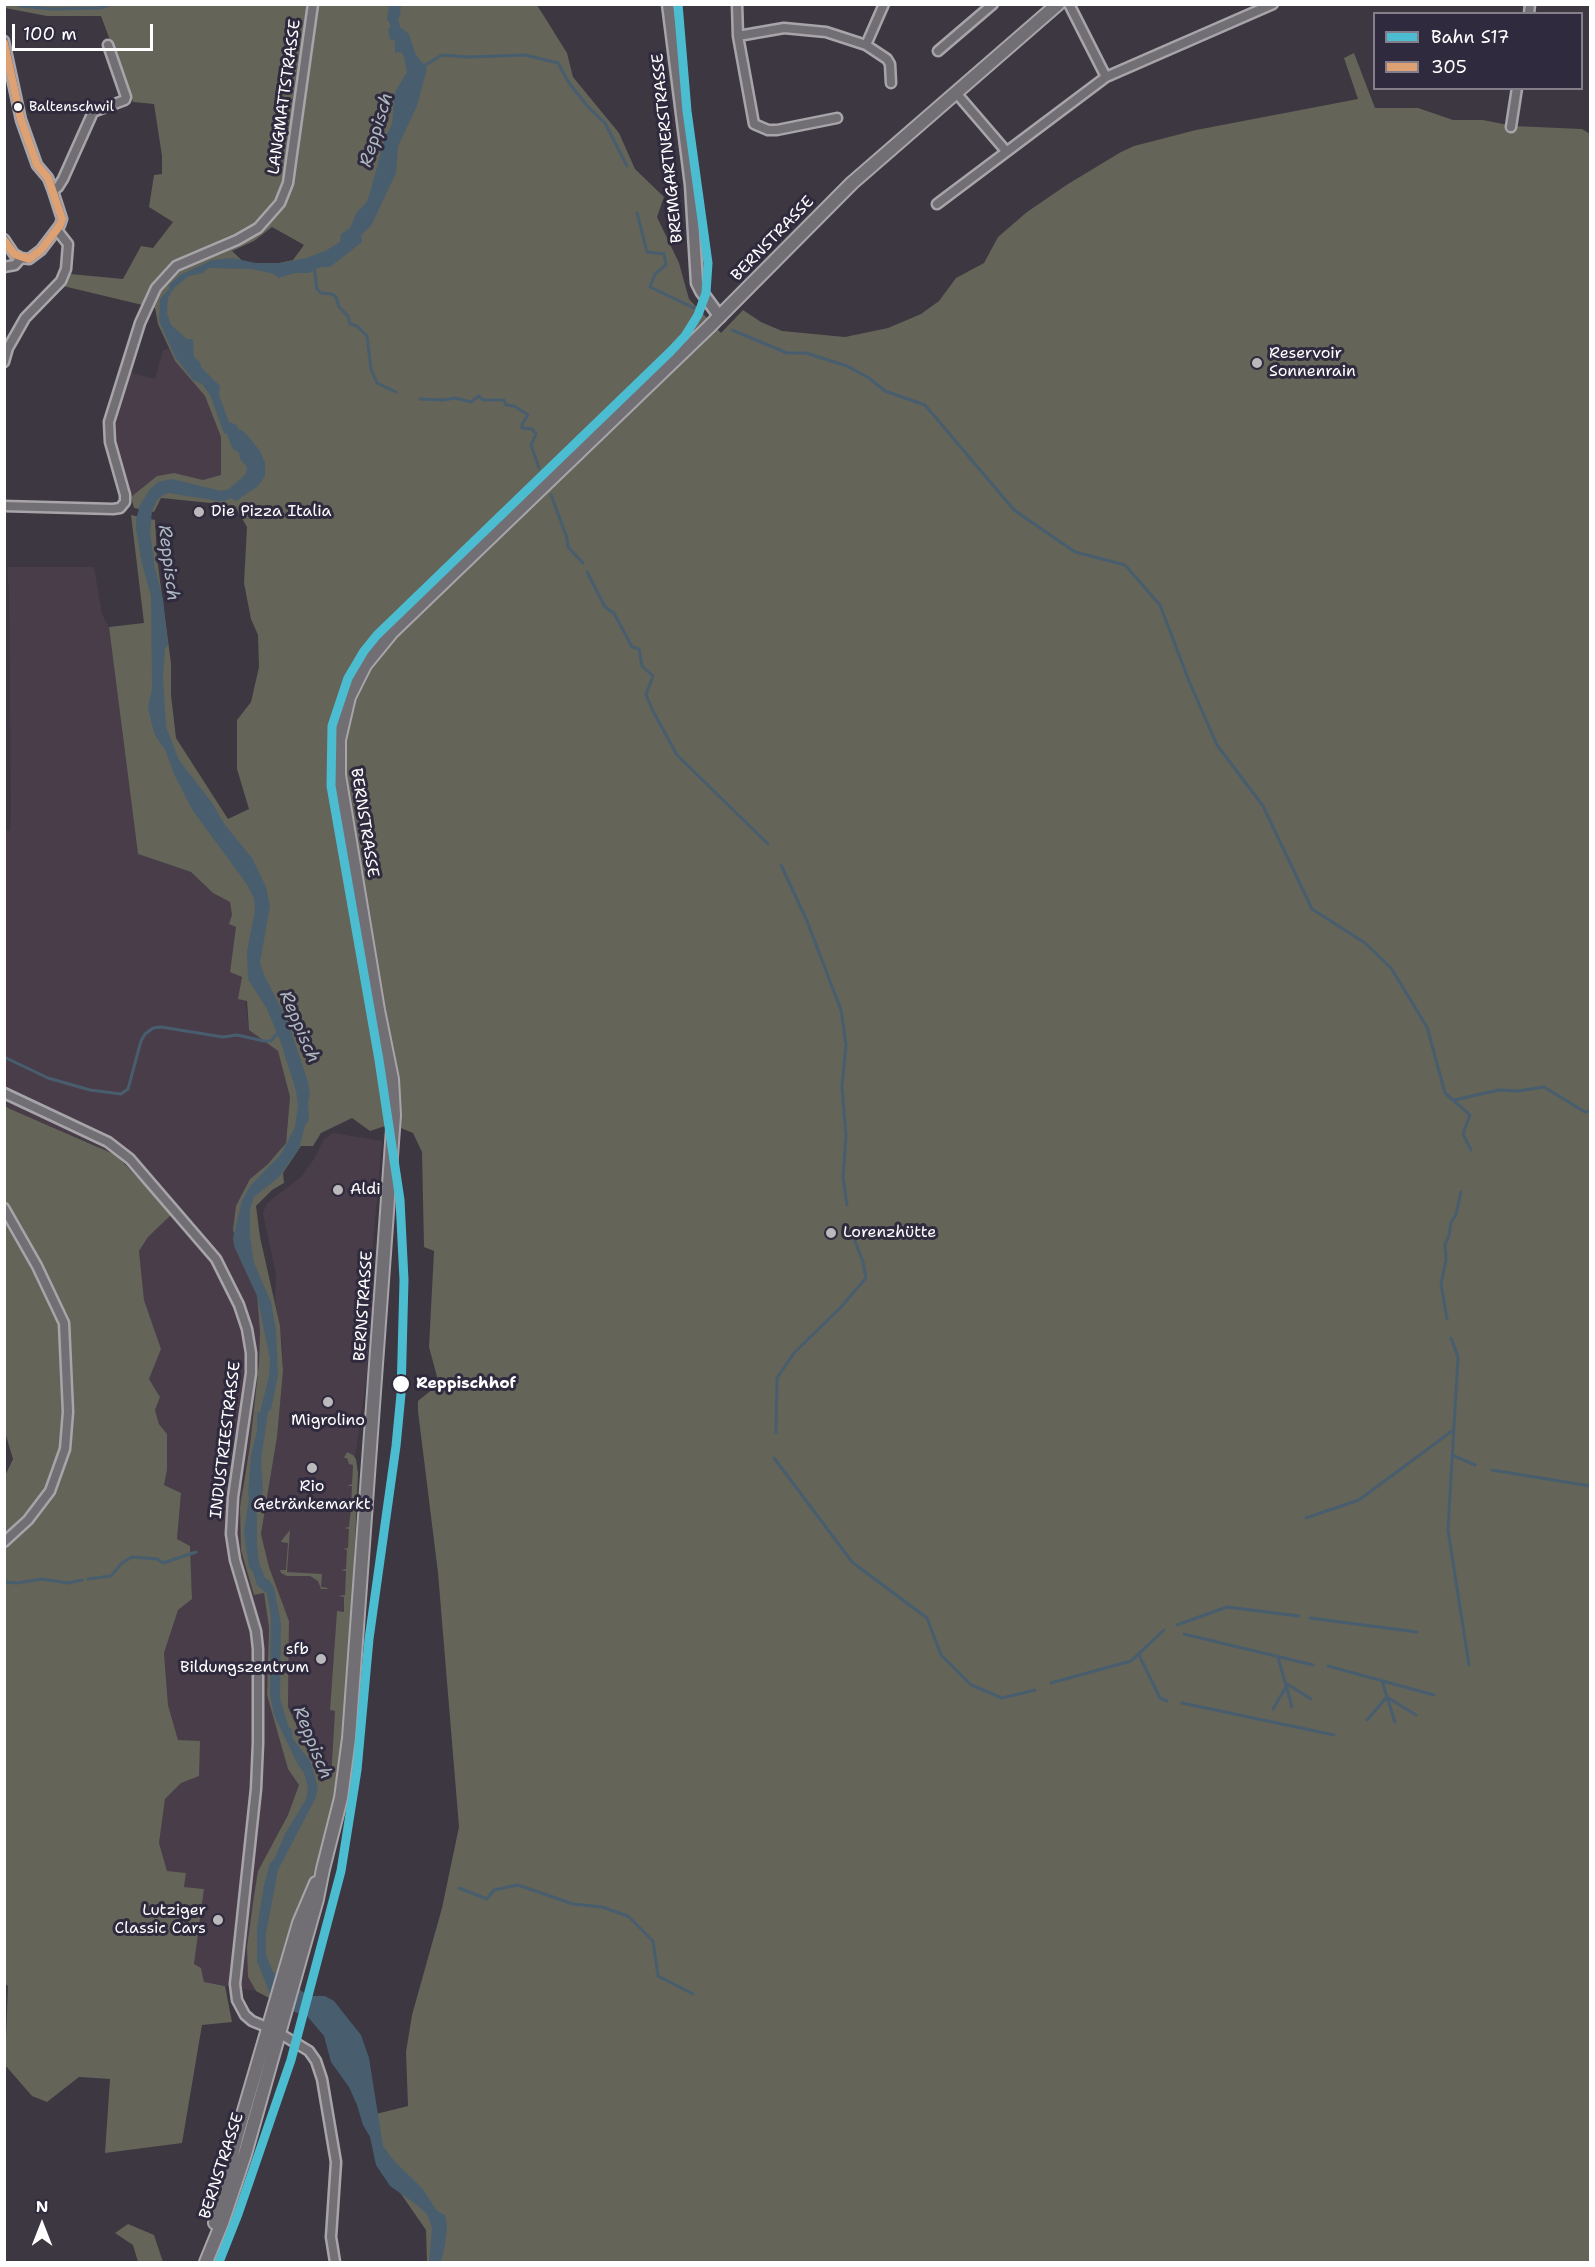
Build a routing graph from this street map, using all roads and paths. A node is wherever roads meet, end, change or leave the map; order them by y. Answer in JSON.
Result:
{"nodes":[{"id":1,"x":314,"y":4,"type":"edge"},
{"id":2,"x":668,"y":4,"type":"edge"},
{"id":3,"x":737,"y":4,"type":"edge"},
{"id":4,"x":884,"y":4,"type":"edge"},
{"id":5,"x":993,"y":4,"type":"edge"},
{"id":6,"x":1058,"y":4,"type":"edge"},
{"id":7,"x":1069,"y":4,"type":"edge"},
{"id":8,"x":1273,"y":4,"type":"edge"},
{"id":9,"x":738,"y":36,"type":"junction"},
{"id":10,"x":4,"y":41,"type":"edge"},
{"id":11,"x":108,"y":45,"type":"dead end"},
{"id":12,"x":866,"y":45,"type":"junction"},
{"id":13,"x":938,"y":51,"type":"dead end"},
{"id":14,"x":1106,"y":77,"type":"junction"},
{"id":15,"x":891,"y":83,"type":"dead end"},
{"id":16,"x":1517,"y":90,"type":"edge"},
{"id":17,"x":957,"y":94,"type":"junction"},
{"id":18,"x":837,"y":118,"type":"dead end"},
{"id":19,"x":1511,"y":127,"type":"dead end"},
{"id":20,"x":1006,"y":151,"type":"junction"},
{"id":21,"x":53,"y":191,"type":"junction"},
{"id":22,"x":937,"y":204,"type":"dead end"},
{"id":23,"x":57,"y":230,"type":"junction"},
{"id":24,"x":4,"y":239,"type":"edge"},
{"id":25,"x":21,"y":258,"type":"junction"},
{"id":26,"x":4,"y":267,"type":"edge"},
{"id":27,"x":720,"y":317,"type":"junction"},
{"id":28,"x":4,"y":362,"type":"edge"},
{"id":29,"x":4,"y":506,"type":"edge"},
{"id":30,"x":4,"y":1093,"type":"edge"},
{"id":31,"x":4,"y":1208,"type":"edge"},
{"id":32,"x":4,"y":1542,"type":"edge"},
{"id":33,"x":274,"y":2031,"type":"junction"},
{"id":34,"x":206,"y":2262,"type":"edge"},
{"id":35,"x":335,"y":2262,"type":"edge"}],
"edges":[{"from":1,"to":29,"type":"street","name":"LANGMATTSTRASSE"},
{"from":2,"to":27,"type":"main road","name":"BREMGARTNERSTRASSE"},
{"from":3,"to":9,"type":"street"},
{"from":4,"to":12,"type":"street"},
{"from":5,"to":13,"type":"street"},
{"from":6,"to":17,"type":"main road","name":"BERNSTRASSE"},
{"from":7,"to":14,"type":"street"},
{"from":8,"to":14,"type":"street"},
{"from":9,"to":12,"type":"street"},
{"from":9,"to":18,"type":"street"},
{"from":10,"to":21,"type":"street"},
{"from":11,"to":21,"type":"street"},
{"from":12,"to":15,"type":"street"},
{"from":14,"to":20,"type":"street"},
{"from":16,"to":19,"type":"street"},
{"from":17,"to":20,"type":"street"},
{"from":17,"to":27,"type":"main road","name":"BERNSTRASSE"},
{"from":20,"to":22,"type":"street"},
{"from":21,"to":23,"type":"street"},
{"from":23,"to":25,"type":"street"},
{"from":23,"to":28,"type":"street"},
{"from":24,"to":25,"type":"street"},
{"from":25,"to":26,"type":"street"},
{"from":27,"to":33,"type":"main road","name":"BERNSTRASSE"},
{"from":30,"to":33,"type":"street","name":"INDUSTRIESTRASSE"},
{"from":31,"to":32,"type":"street"},
{"from":33,"to":34,"type":"main road","name":"BERNSTRASSE"},
{"from":33,"to":35,"type":"street","name":"INDUSTRIESTRASSE"}]}
